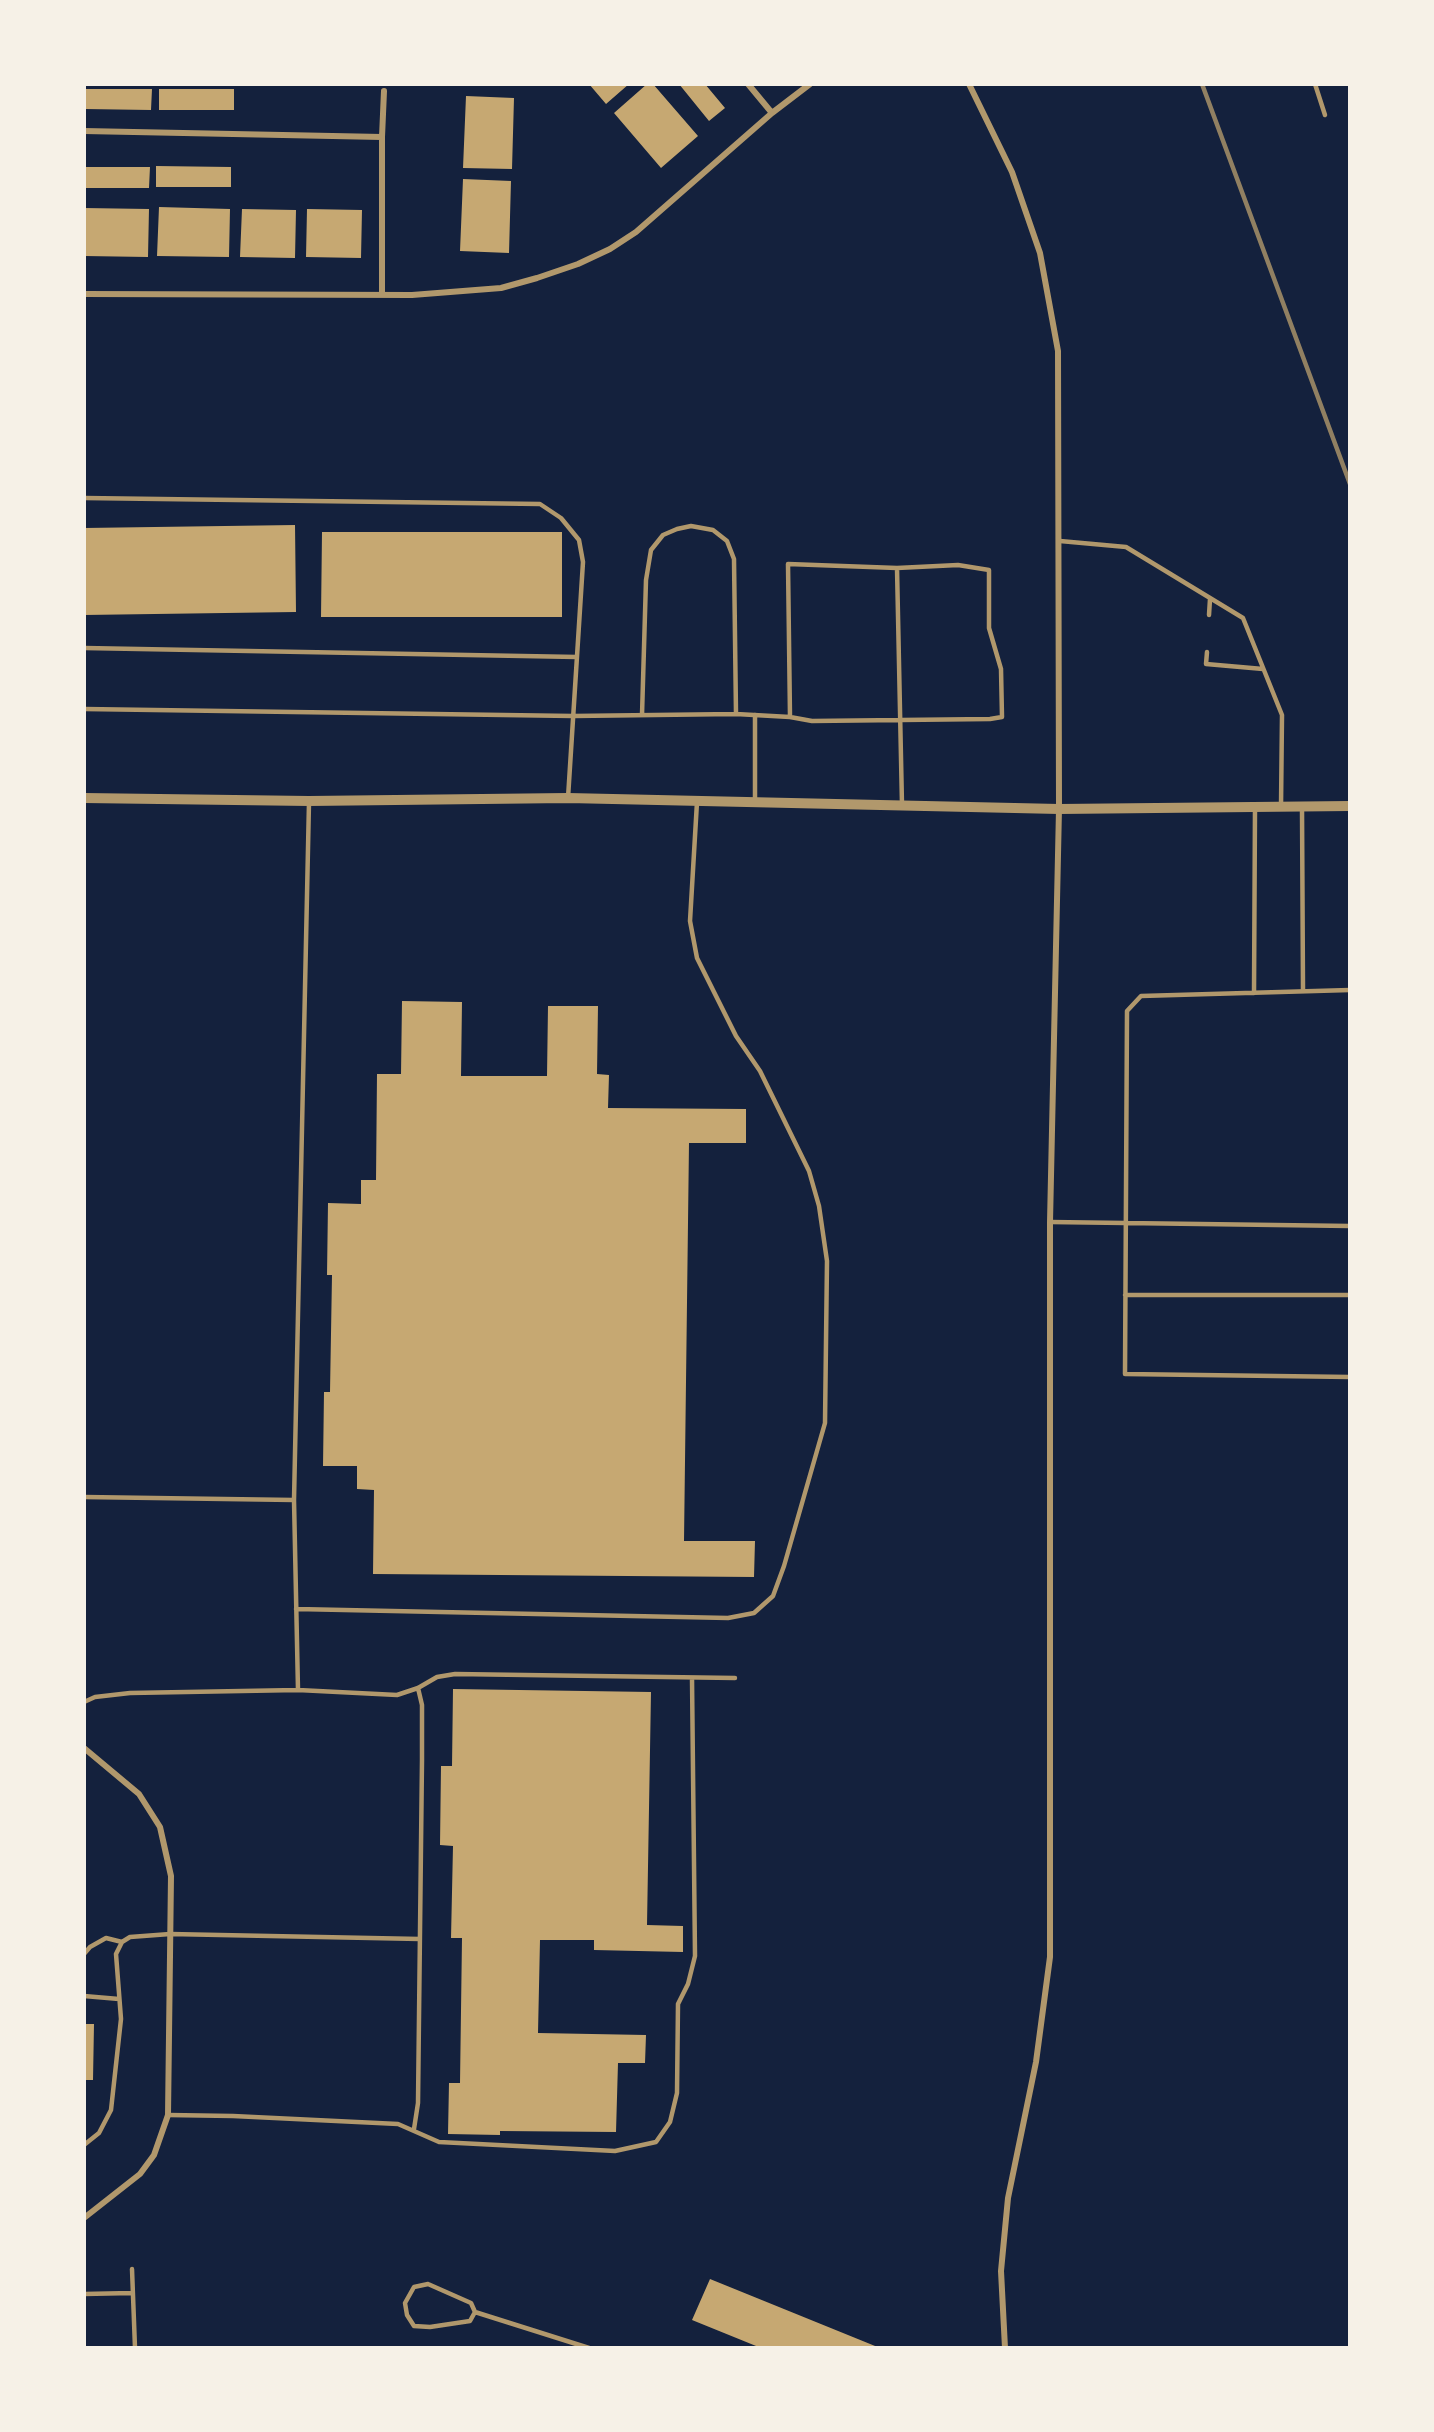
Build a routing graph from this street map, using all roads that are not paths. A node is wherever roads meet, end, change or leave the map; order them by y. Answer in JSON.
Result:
{"nodes":[{"id":1,"x":748,"y":84,"type":"edge"},
{"id":2,"x":810,"y":84,"type":"edge"},
{"id":3,"x":969,"y":84,"type":"edge"},
{"id":4,"x":1315,"y":84,"type":"edge"},
{"id":5,"x":384,"y":91,"type":"dead end"},
{"id":6,"x":772,"y":113,"type":"junction"},
{"id":7,"x":1325,"y":115,"type":"dead end"},
{"id":8,"x":84,"y":131,"type":"edge"},
{"id":9,"x":382,"y":137,"type":"junction"},
{"id":10,"x":84,"y":294,"type":"edge"},
{"id":11,"x":382,"y":295,"type":"junction"},
{"id":12,"x":84,"y":498,"type":"edge"},
{"id":13,"x":1060,"y":541,"type":"junction"},
{"id":14,"x":897,"y":568,"type":"junction"},
{"id":15,"x":1210,"y":598,"type":"junction"},
{"id":16,"x":1209,"y":615,"type":"dead end"},
{"id":17,"x":84,"y":648,"type":"edge"},
{"id":18,"x":1207,"y":652,"type":"dead end"},
{"id":19,"x":577,"y":657,"type":"junction"},
{"id":20,"x":1263,"y":669,"type":"junction"},
{"id":21,"x":84,"y":709,"type":"edge"},
{"id":22,"x":736,"y":714,"type":"junction"},
{"id":23,"x":642,"y":715,"type":"junction"},
{"id":24,"x":755,"y":715,"type":"junction"},
{"id":25,"x":573,"y":716,"type":"junction"},
{"id":26,"x":790,"y":717,"type":"junction"},
{"id":27,"x":900,"y":719,"type":"junction"},
{"id":28,"x":84,"y":798,"type":"edge"},
{"id":29,"x":568,"y":798,"type":"junction"},
{"id":30,"x":309,"y":801,"type":"junction"},
{"id":31,"x":697,"y":801,"type":"junction"},
{"id":32,"x":755,"y":803,"type":"junction"},
{"id":33,"x":1302,"y":806,"type":"junction"},
{"id":34,"x":902,"y":807,"type":"junction"},
{"id":35,"x":1255,"y":807,"type":"junction"},
{"id":36,"x":1281,"y":807,"type":"junction"},
{"id":37,"x":1350,"y":807,"type":"edge"},
{"id":38,"x":1059,"y":809,"type":"junction"},
{"id":39,"x":1350,"y":990,"type":"edge"},
{"id":40,"x":1303,"y":991,"type":"junction"},
{"id":41,"x":1254,"y":993,"type":"junction"},
{"id":42,"x":1050,"y":1222,"type":"junction"},
{"id":43,"x":1126,"y":1222,"type":"junction"},
{"id":44,"x":1350,"y":1226,"type":"edge"},
{"id":45,"x":1125,"y":1295,"type":"junction"},
{"id":46,"x":1350,"y":1295,"type":"edge"},
{"id":47,"x":1350,"y":1377,"type":"edge"},
{"id":48,"x":84,"y":1497,"type":"edge"},
{"id":49,"x":294,"y":1500,"type":"junction"},
{"id":50,"x":296,"y":1609,"type":"junction"},
{"id":51,"x":692,"y":1678,"type":"junction"},
{"id":52,"x":735,"y":1678,"type":"dead end"},
{"id":53,"x":418,"y":1688,"type":"junction"},
{"id":54,"x":298,"y":1690,"type":"junction"},
{"id":55,"x":84,"y":1702,"type":"edge"},
{"id":56,"x":84,"y":1748,"type":"edge"},
{"id":57,"x":170,"y":1934,"type":"junction"},
{"id":58,"x":420,"y":1939,"type":"junction"},
{"id":59,"x":122,"y":1942,"type":"junction"},
{"id":60,"x":84,"y":1954,"type":"edge"},
{"id":61,"x":84,"y":1996,"type":"edge"},
{"id":62,"x":119,"y":1999,"type":"junction"},
{"id":63,"x":168,"y":2115,"type":"junction"},
{"id":64,"x":414,"y":2129,"type":"junction"},
{"id":65,"x":84,"y":2145,"type":"edge"},
{"id":66,"x":84,"y":2218,"type":"edge"},
{"id":67,"x":132,"y":2269,"type":"dead end"},
{"id":68,"x":132,"y":2293,"type":"junction"},
{"id":69,"x":84,"y":2294,"type":"edge"},
{"id":70,"x":475,"y":2312,"type":"junction"},
{"id":71,"x":135,"y":2348,"type":"edge"},
{"id":72,"x":589,"y":2348,"type":"edge"},
{"id":73,"x":1005,"y":2348,"type":"edge"}],
"edges":[{"from":1,"to":6,"type":"street"},
{"from":2,"to":6,"type":"street"},
{"from":3,"to":13,"type":"street"},
{"from":4,"to":7,"type":"lane"},
{"from":5,"to":9,"type":"street"},
{"from":6,"to":11,"type":"street"},
{"from":8,"to":9,"type":"street"},
{"from":9,"to":11,"type":"street"},
{"from":10,"to":11,"type":"street"},
{"from":12,"to":19,"type":"lane"},
{"from":13,"to":15,"type":"lane"},
{"from":13,"to":38,"type":"street"},
{"from":14,"to":26,"type":"lane"},
{"from":14,"to":27,"type":"lane"},
{"from":14,"to":27,"type":"lane"},
{"from":15,"to":16,"type":"lane"},
{"from":15,"to":20,"type":"lane"},
{"from":17,"to":19,"type":"lane"},
{"from":18,"to":20,"type":"lane"},
{"from":19,"to":25,"type":"lane"},
{"from":20,"to":36,"type":"lane"},
{"from":21,"to":25,"type":"lane"},
{"from":22,"to":23,"type":"lane"},
{"from":22,"to":23,"type":"lane"},
{"from":22,"to":24,"type":"lane"},
{"from":23,"to":25,"type":"lane"},
{"from":24,"to":26,"type":"lane"},
{"from":24,"to":32,"type":"lane"},
{"from":25,"to":29,"type":"lane"},
{"from":26,"to":27,"type":"lane"},
{"from":27,"to":34,"type":"lane"},
{"from":28,"to":30,"type":"street"},
{"from":29,"to":30,"type":"street"},
{"from":29,"to":31,"type":"street"},
{"from":30,"to":49,"type":"lane"},
{"from":31,"to":32,"type":"street"},
{"from":31,"to":50,"type":"lane"},
{"from":32,"to":34,"type":"street"},
{"from":33,"to":36,"type":"street"},
{"from":33,"to":37,"type":"street"},
{"from":33,"to":40,"type":"lane"},
{"from":34,"to":38,"type":"street"},
{"from":35,"to":36,"type":"street"},
{"from":35,"to":38,"type":"street"},
{"from":35,"to":41,"type":"lane"},
{"from":38,"to":42,"type":"street"},
{"from":39,"to":40,"type":"lane"},
{"from":40,"to":41,"type":"lane"},
{"from":41,"to":43,"type":"lane"},
{"from":42,"to":43,"type":"lane"},
{"from":42,"to":73,"type":"street"},
{"from":43,"to":44,"type":"lane"},
{"from":43,"to":45,"type":"lane"},
{"from":45,"to":46,"type":"lane"},
{"from":45,"to":47,"type":"lane"},
{"from":48,"to":49,"type":"lane"},
{"from":49,"to":50,"type":"lane"},
{"from":50,"to":54,"type":"lane"},
{"from":51,"to":52,"type":"lane"},
{"from":51,"to":53,"type":"lane"},
{"from":51,"to":64,"type":"lane"},
{"from":53,"to":54,"type":"lane"},
{"from":53,"to":58,"type":"lane"},
{"from":54,"to":55,"type":"lane"},
{"from":56,"to":57,"type":"street"},
{"from":57,"to":58,"type":"lane"},
{"from":57,"to":59,"type":"lane"},
{"from":57,"to":63,"type":"street"},
{"from":58,"to":64,"type":"lane"},
{"from":59,"to":60,"type":"lane"},
{"from":59,"to":62,"type":"lane"},
{"from":61,"to":62,"type":"lane"},
{"from":62,"to":65,"type":"lane"},
{"from":63,"to":64,"type":"lane"},
{"from":63,"to":66,"type":"street"},
{"from":67,"to":68,"type":"lane"},
{"from":68,"to":69,"type":"lane"},
{"from":68,"to":71,"type":"lane"},
{"from":70,"to":70,"type":"lane"},
{"from":70,"to":72,"type":"lane"}]}
